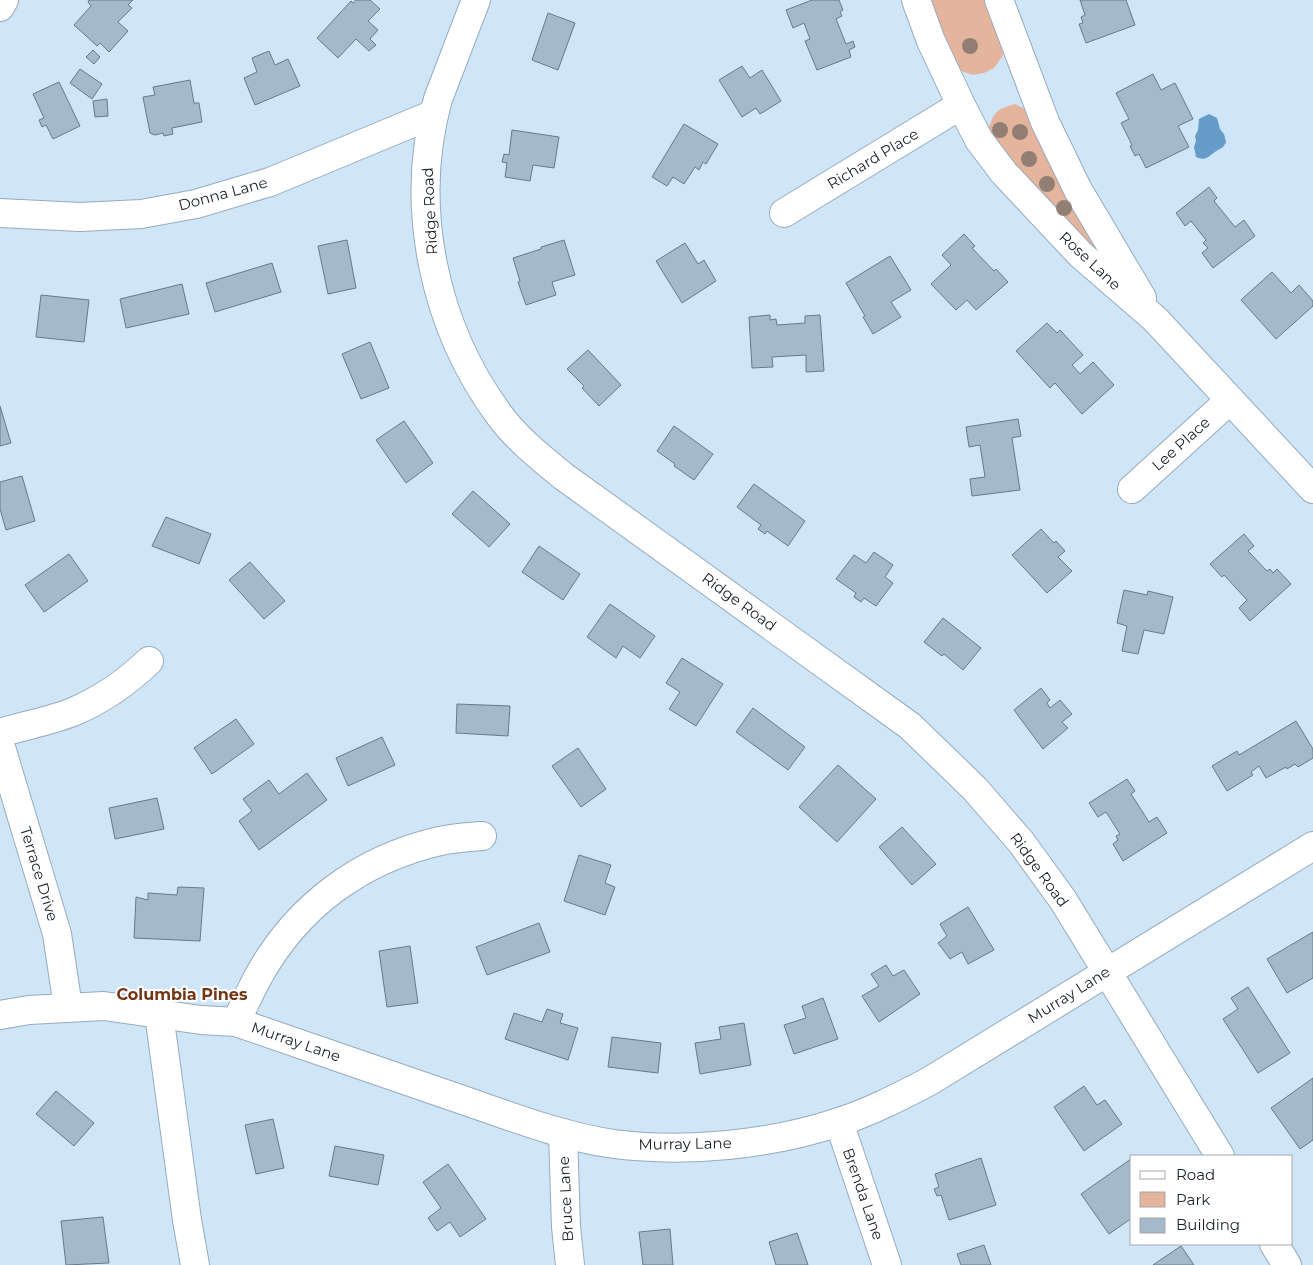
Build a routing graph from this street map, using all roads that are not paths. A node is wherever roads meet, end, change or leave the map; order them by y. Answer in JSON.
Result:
{"nodes":[{"id":1,"x":4,"y":0,"type":"edge"},
{"id":2,"x":476,"y":0,"type":"edge"},
{"id":3,"x":916,"y":0,"type":"edge"},
{"id":4,"x":999,"y":0,"type":"edge"},
{"id":5,"x":0,"y":7,"type":"edge"},
{"id":6,"x":961,"y":105,"type":"junction"},
{"id":7,"x":434,"y":114,"type":"junction"},
{"id":8,"x":0,"y":212,"type":"edge"},
{"id":9,"x":784,"y":213,"type":"dead end"},
{"id":10,"x":1155,"y":319,"type":"junction"},
{"id":11,"x":1230,"y":400,"type":"junction"},
{"id":12,"x":1132,"y":489,"type":"dead end"},
{"id":13,"x":1313,"y":489,"type":"edge"},
{"id":14,"x":149,"y":660,"type":"dead end"},
{"id":15,"x":0,"y":732,"type":"edge"},
{"id":16,"x":0,"y":744,"type":"edge"},
{"id":17,"x":482,"y":836,"type":"dead end"},
{"id":18,"x":1313,"y":846,"type":"edge"},
{"id":19,"x":1108,"y":972,"type":"junction"},
{"id":20,"x":68,"y":1007,"type":"junction"},
{"id":21,"x":159,"y":1014,"type":"junction"},
{"id":22,"x":0,"y":1015,"type":"edge"},
{"id":23,"x":236,"y":1022,"type":"junction"},
{"id":24,"x":838,"y":1122,"type":"junction"},
{"id":25,"x":563,"y":1133,"type":"junction"},
{"id":26,"x":1219,"y":1155,"type":"edge"},
{"id":27,"x":1275,"y":1245,"type":"edge"},
{"id":28,"x":195,"y":1265,"type":"edge"},
{"id":29,"x":570,"y":1265,"type":"edge"},
{"id":30,"x":887,"y":1265,"type":"edge"},
{"id":31,"x":1286,"y":1265,"type":"edge"}],
"edges":[{"from":1,"to":5,"type":"street"},
{"from":2,"to":7,"type":"street","name":"Ridge Road"},
{"from":3,"to":6,"type":"street","name":"Rose Lane"},
{"from":4,"to":10,"type":"street"},
{"from":6,"to":9,"type":"street","name":"Richard Place"},
{"from":6,"to":10,"type":"street","name":"Rose Lane"},
{"from":7,"to":8,"type":"street","name":"Donna Lane"},
{"from":7,"to":19,"type":"street","name":"Ridge Road"},
{"from":10,"to":11,"type":"street","name":"Rose Lane"},
{"from":11,"to":12,"type":"street","name":"Lee Place"},
{"from":11,"to":13,"type":"street","name":"Rose Lane"},
{"from":14,"to":15,"type":"street"},
{"from":16,"to":20,"type":"street","name":"Terrace Drive"},
{"from":17,"to":23,"type":"street"},
{"from":18,"to":19,"type":"street","name":"Murray Lane"},
{"from":19,"to":24,"type":"street","name":"Murray Lane"},
{"from":19,"to":26,"type":"street","name":"Ridge Road"},
{"from":20,"to":21,"type":"street","name":"Murray Lane"},
{"from":20,"to":22,"type":"street","name":"Murray Lane"},
{"from":21,"to":23,"type":"street","name":"Murray Lane"},
{"from":21,"to":28,"type":"street"},
{"from":23,"to":25,"type":"street","name":"Murray Lane"},
{"from":24,"to":25,"type":"street","name":"Murray Lane"},
{"from":24,"to":30,"type":"street","name":"Brenda Lane"},
{"from":25,"to":29,"type":"street","name":"Bruce Lane"},
{"from":27,"to":31,"type":"street"}]}
